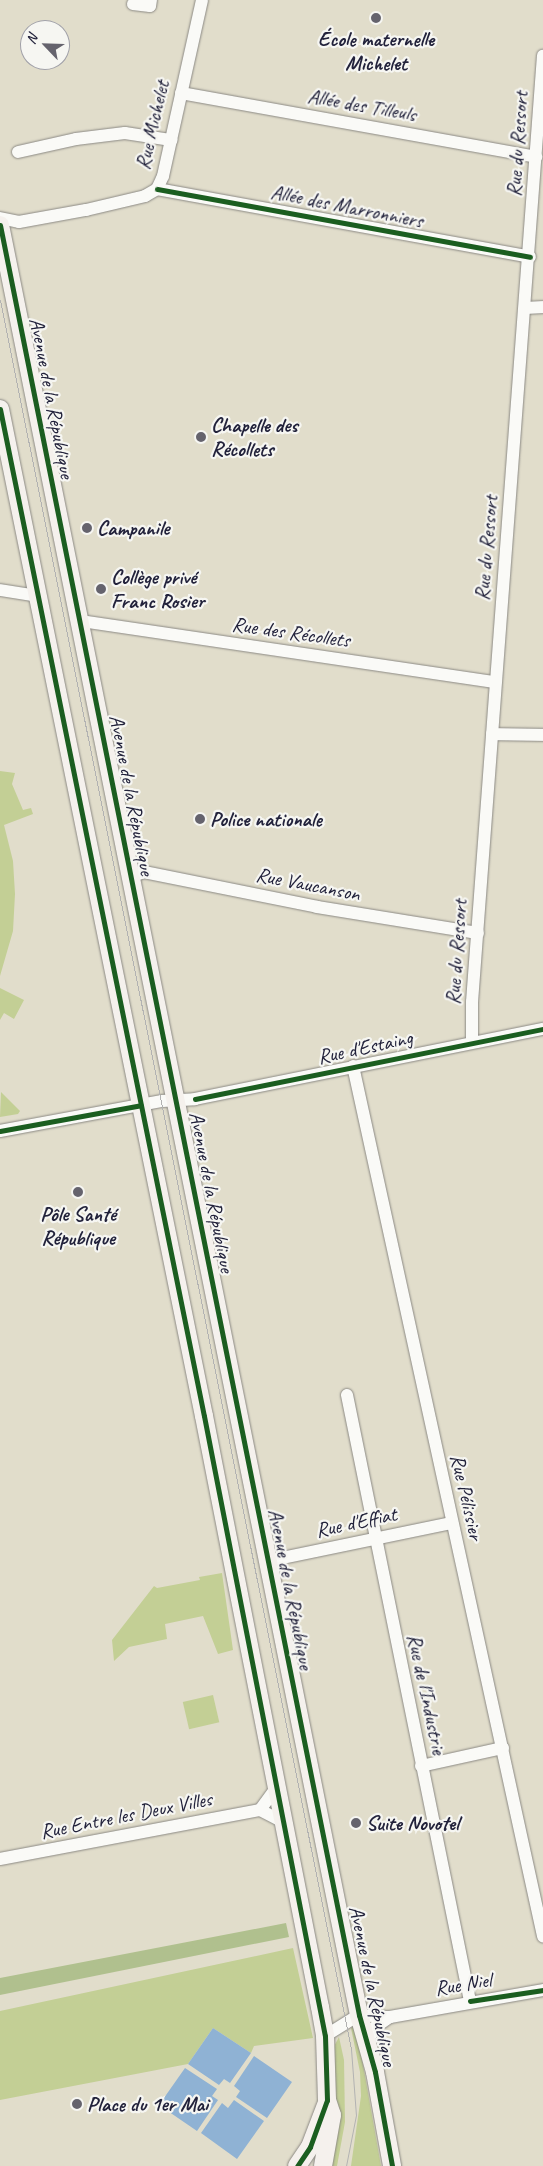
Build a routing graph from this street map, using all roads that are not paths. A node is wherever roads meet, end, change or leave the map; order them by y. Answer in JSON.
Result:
{"nodes":[{"id":1,"x":151,"y":0,"type":"edge"},
{"id":2,"x":202,"y":0,"type":"edge"},
{"id":3,"x":133,"y":4,"type":"dead end"},
{"id":4,"x":543,"y":56,"type":"edge"},
{"id":5,"x":181,"y":93,"type":"junction"},
{"id":6,"x":171,"y":140,"type":"junction"},
{"id":7,"x":18,"y":152,"type":"dead end"},
{"id":8,"x":536,"y":157,"type":"junction"},
{"id":9,"x":157,"y":189,"type":"junction"},
{"id":10,"x":0,"y":218,"type":"edge"},
{"id":11,"x":0,"y":225,"type":"edge"},
{"id":12,"x":530,"y":257,"type":"junction"},
{"id":13,"x":543,"y":307,"type":"edge"},
{"id":14,"x":526,"y":308,"type":"junction"},
{"id":15,"x":0,"y":409,"type":"edge"},
{"id":16,"x":0,"y":590,"type":"edge"},
{"id":17,"x":38,"y":596,"type":"junction"},
{"id":18,"x":81,"y":621,"type":"junction"},
{"id":19,"x":496,"y":682,"type":"junction"},
{"id":20,"x":492,"y":734,"type":"junction"},
{"id":21,"x":543,"y":735,"type":"edge"},
{"id":22,"x":132,"y":876,"type":"junction"},
{"id":23,"x":478,"y":933,"type":"junction"},
{"id":24,"x":543,"y":1029,"type":"edge"},
{"id":25,"x":472,"y":1042,"type":"junction"},
{"id":26,"x":352,"y":1066,"type":"junction"},
{"id":27,"x":170,"y":1100,"type":"junction"},
{"id":28,"x":141,"y":1105,"type":"junction"},
{"id":29,"x":0,"y":1131,"type":"edge"},
{"id":30,"x":347,"y":1395,"type":"dead end"},
{"id":31,"x":452,"y":1523,"type":"junction"},
{"id":32,"x":375,"y":1539,"type":"junction"},
{"id":33,"x":268,"y":1561,"type":"junction"},
{"id":34,"x":503,"y":1748,"type":"junction"},
{"id":35,"x":421,"y":1766,"type":"junction"},
{"id":36,"x":276,"y":1788,"type":"junction"},
{"id":37,"x":260,"y":1810,"type":"junction"},
{"id":38,"x":282,"y":1821,"type":"junction"},
{"id":39,"x":0,"y":1859,"type":"edge"},
{"id":40,"x":543,"y":1936,"type":"edge"},
{"id":41,"x":543,"y":1990,"type":"edge"},
{"id":42,"x":470,"y":2002,"type":"junction"},
{"id":43,"x":360,"y":2015,"type":"junction"},
{"id":44,"x":390,"y":2017,"type":"junction"},
{"id":45,"x":325,"y":2036,"type":"junction"},
{"id":46,"x":367,"y":2043,"type":"junction"},
{"id":47,"x":327,"y":2100,"type":"junction"},
{"id":48,"x":298,"y":2166,"type":"edge"},
{"id":49,"x":323,"y":2166,"type":"edge"},
{"id":50,"x":392,"y":2166,"type":"edge"}],
"edges":[{"from":1,"to":3,"type":"street"},
{"from":2,"to":5,"type":"street","name":"Rue Michelet"},
{"from":4,"to":8,"type":"street","name":"Rue du Ressort"},
{"from":5,"to":6,"type":"street","name":"Rue Michelet"},
{"from":5,"to":8,"type":"street","name":"Allée des Tilleuls"},
{"from":6,"to":7,"type":"street"},
{"from":6,"to":9,"type":"street","name":"Rue Michelet"},
{"from":8,"to":12,"type":"street","name":"Rue du Ressort"},
{"from":9,"to":10,"type":"street","name":"Rue Michelet"},
{"from":9,"to":12,"type":"street","name":"Allée des Marronniers"},
{"from":11,"to":18,"type":"main road","name":"Avenue de la République"},
{"from":12,"to":14,"type":"street","name":"Rue du Ressort"},
{"from":13,"to":14,"type":"street"},
{"from":14,"to":19,"type":"street","name":"Rue du Ressort"},
{"from":15,"to":17,"type":"main road"},
{"from":16,"to":17,"type":"street"},
{"from":17,"to":28,"type":"main road"},
{"from":18,"to":19,"type":"street","name":"Rue des Récollets"},
{"from":18,"to":22,"type":"main road","name":"Avenue de la République"},
{"from":19,"to":20,"type":"street","name":"Rue du Ressort"},
{"from":20,"to":21,"type":"street"},
{"from":20,"to":23,"type":"street","name":"Rue du Ressort"},
{"from":22,"to":23,"type":"street","name":"Rue Vaucanson"},
{"from":22,"to":27,"type":"main road","name":"Avenue de la République"},
{"from":23,"to":25,"type":"street","name":"Rue du Ressort"},
{"from":24,"to":25,"type":"street","name":"Rue d'Estaing"},
{"from":25,"to":26,"type":"street","name":"Rue d'Estaing"},
{"from":26,"to":27,"type":"street","name":"Rue d'Estaing"},
{"from":26,"to":31,"type":"street","name":"Rue Pélissier"},
{"from":27,"to":28,"type":"street","name":"Rue d'Estaing"},
{"from":27,"to":33,"type":"main road","name":"Avenue de la République"},
{"from":28,"to":29,"type":"street","name":"Rue d'Estaing"},
{"from":28,"to":36,"type":"main road"},
{"from":30,"to":32,"type":"street","name":"Rue de l'Industrie"},
{"from":31,"to":32,"type":"street","name":"Rue d'Effiat"},
{"from":31,"to":34,"type":"street","name":"Rue Pélissier"},
{"from":32,"to":33,"type":"street","name":"Rue d'Effiat"},
{"from":32,"to":35,"type":"street","name":"Rue de l'Industrie"},
{"from":33,"to":43,"type":"main road","name":"Avenue de la République"},
{"from":34,"to":35,"type":"street"},
{"from":34,"to":40,"type":"street","name":"Rue Pélissier"},
{"from":35,"to":42,"type":"street","name":"Rue de l'Industrie"},
{"from":36,"to":37,"type":"street"},
{"from":36,"to":38,"type":"main road"},
{"from":37,"to":38,"type":"street"},
{"from":37,"to":39,"type":"street","name":"Rue Entre les Deux Villes"},
{"from":38,"to":45,"type":"main road"},
{"from":41,"to":42,"type":"street","name":"Rue Niel"},
{"from":42,"to":44,"type":"street","name":"Rue Niel"},
{"from":43,"to":44,"type":"street","name":"Rue Niel"},
{"from":43,"to":45,"type":"street","name":"Avenue de la République"},
{"from":43,"to":46,"type":"main road","name":"Avenue de la République"},
{"from":44,"to":46,"type":"street"},
{"from":45,"to":47,"type":"main road"},
{"from":46,"to":50,"type":"main road","name":"Avenue de la République"},
{"from":47,"to":48,"type":"main road"},
{"from":47,"to":49,"type":"main road"}]}
